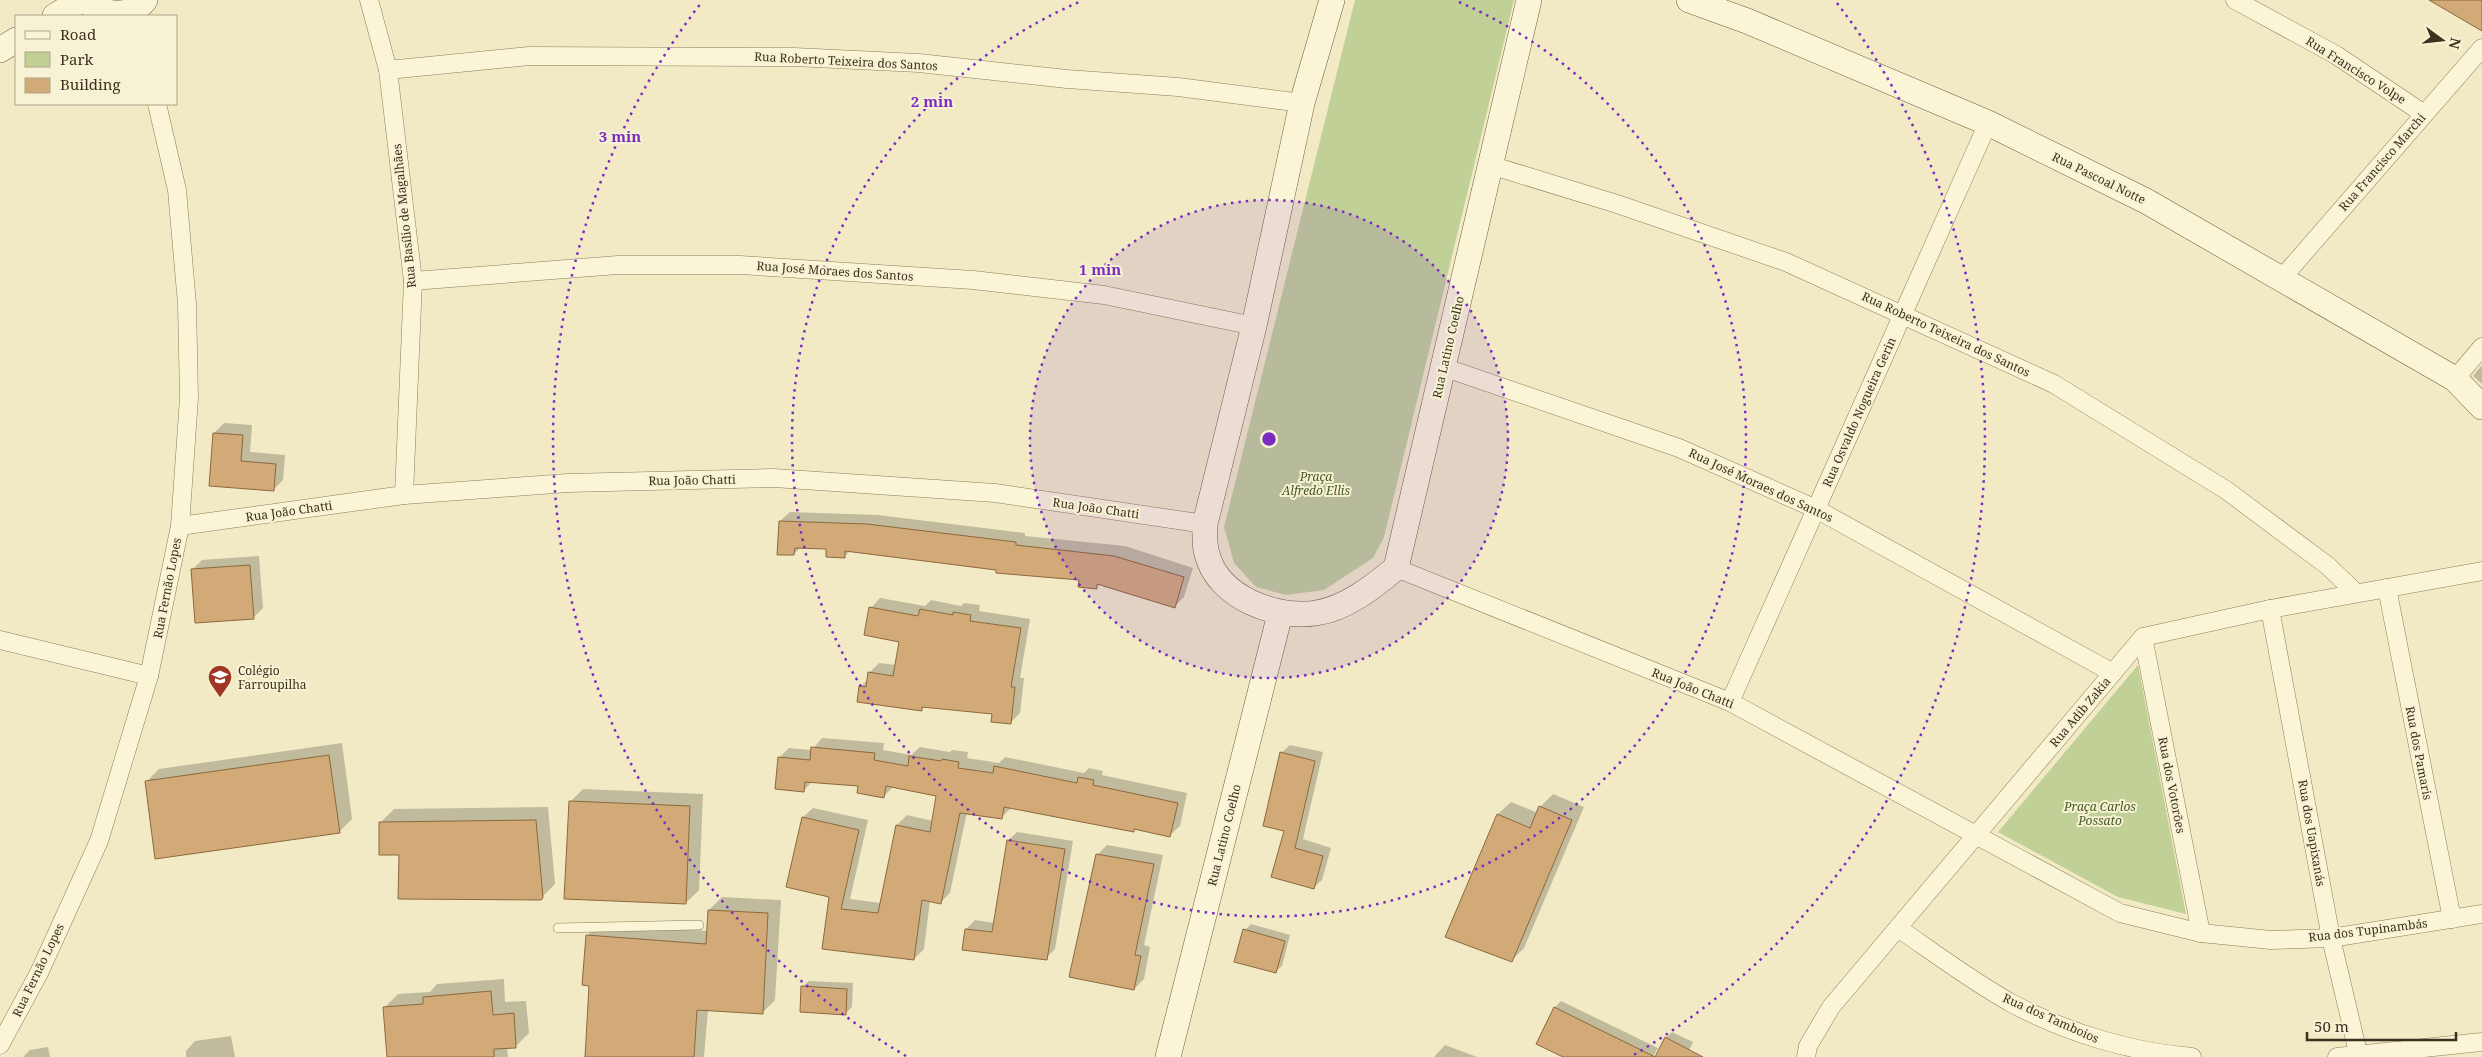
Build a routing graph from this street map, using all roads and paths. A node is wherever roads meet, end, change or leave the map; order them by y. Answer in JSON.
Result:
{"nodes":[{"id":1,"x":82,"y":0,"type":"edge"},
{"id":2,"x":145,"y":0,"type":"edge"},
{"id":3,"x":369,"y":0,"type":"edge"},
{"id":4,"x":1332,"y":0,"type":"edge"},
{"id":5,"x":1529,"y":0,"type":"edge"},
{"id":6,"x":1689,"y":0,"type":"edge"},
{"id":7,"x":2235,"y":0,"type":"edge"},
{"id":8,"x":57,"y":15,"type":"edge"},
{"id":9,"x":121,"y":15,"type":"edge"},
{"id":10,"x":15,"y":41,"type":"edge"},
{"id":11,"x":2482,"y":48,"type":"edge"},
{"id":12,"x":0,"y":50,"type":"edge"},
{"id":13,"x":388,"y":70,"type":"junction"},
{"id":14,"x":1302,"y":103,"type":"junction"},
{"id":15,"x":156,"y":105,"type":"edge"},
{"id":16,"x":2424,"y":114,"type":"junction"},
{"id":17,"x":1988,"y":123,"type":"junction"},
{"id":18,"x":1490,"y":165,"type":"junction"},
{"id":19,"x":2282,"y":278,"type":"junction"},
{"id":20,"x":413,"y":281,"type":"junction"},
{"id":21,"x":1902,"y":314,"type":"junction"},
{"id":22,"x":1254,"y":326,"type":"junction"},
{"id":23,"x":2482,"y":347,"type":"edge"},
{"id":24,"x":1443,"y":367,"type":"junction"},
{"id":25,"x":2455,"y":379,"type":"junction"},
{"id":26,"x":2482,"y":407,"type":"edge"},
{"id":27,"x":404,"y":495,"type":"junction"},
{"id":28,"x":1816,"y":509,"type":"junction"},
{"id":29,"x":1205,"y":524,"type":"junction"},
{"id":30,"x":180,"y":526,"type":"junction"},
{"id":31,"x":1396,"y":568,"type":"junction"},
{"id":32,"x":2482,"y":571,"type":"edge"},
{"id":33,"x":2387,"y":588,"type":"junction"},
{"id":34,"x":2356,"y":593,"type":"junction"},
{"id":35,"x":2270,"y":609,"type":"junction"},
{"id":36,"x":1280,"y":614,"type":"junction"},
{"id":37,"x":2143,"y":637,"type":"junction"},
{"id":38,"x":0,"y":640,"type":"edge"},
{"id":39,"x":2113,"y":673,"type":"junction"},
{"id":40,"x":150,"y":676,"type":"junction"},
{"id":41,"x":1730,"y":702,"type":"junction"},
{"id":42,"x":1976,"y":836,"type":"junction"},
{"id":43,"x":2482,"y":914,"type":"edge"},
{"id":44,"x":2452,"y":919,"type":"junction"},
{"id":45,"x":699,"y":926,"type":"dead end"},
{"id":46,"x":558,"y":928,"type":"dead end"},
{"id":47,"x":1898,"y":928,"type":"junction"},
{"id":48,"x":2201,"y":933,"type":"junction"},
{"id":49,"x":2331,"y":938,"type":"junction"},
{"id":50,"x":2482,"y":1042,"type":"edge"},
{"id":51,"x":0,"y":1045,"type":"edge"},
{"id":52,"x":2101,"y":1049,"type":"edge"},
{"id":53,"x":2359,"y":1056,"type":"edge"},
{"id":54,"x":1168,"y":1057,"type":"edge"},
{"id":55,"x":1806,"y":1057,"type":"edge"},
{"id":56,"x":2192,"y":1057,"type":"edge"},
{"id":57,"x":2337,"y":1057,"type":"edge"}],
"edges":[{"from":1,"to":8,"type":"street"},
{"from":1,"to":9,"type":"street"},
{"from":2,"to":9,"type":"street"},
{"from":3,"to":13,"type":"street","name":"Rua Basílio de Magalhães"},
{"from":4,"to":14,"type":"street"},
{"from":5,"to":18,"type":"street","name":"Rua Latino Coelho"},
{"from":6,"to":17,"type":"street","name":"Rua Pascoal Notte"},
{"from":7,"to":16,"type":"street","name":"Rua Francisco Volpe"},
{"from":10,"to":12,"type":"street"},
{"from":11,"to":16,"type":"street","name":"Rua Francisco Marchi"},
{"from":13,"to":14,"type":"street","name":"Rua Roberto Teixeira dos Santos"},
{"from":13,"to":20,"type":"street","name":"Rua Basílio de Magalhães"},
{"from":14,"to":22,"type":"street"},
{"from":15,"to":30,"type":"street","name":"Rua Fernão Lopes"},
{"from":16,"to":19,"type":"street","name":"Rua Francisco Marchi"},
{"from":17,"to":19,"type":"street","name":"Rua Pascoal Notte"},
{"from":17,"to":21,"type":"street","name":"Rua Osvaldo Nogueira Gerin"},
{"from":18,"to":21,"type":"street","name":"Rua Roberto Teixeira dos Santos"},
{"from":18,"to":24,"type":"street","name":"Rua Latino Coelho"},
{"from":19,"to":25,"type":"street","name":"Rua Pascoal Notte"},
{"from":20,"to":22,"type":"street","name":"Rua José Moraes dos Santos"},
{"from":20,"to":27,"type":"street","name":"Rua Basílio de Magalhães"},
{"from":21,"to":28,"type":"street","name":"Rua Osvaldo Nogueira Gerin"},
{"from":21,"to":34,"type":"street","name":"Rua Roberto Teixeira dos Santos"},
{"from":22,"to":29,"type":"street"},
{"from":23,"to":25,"type":"street"},
{"from":24,"to":28,"type":"street","name":"Rua José Moraes dos Santos"},
{"from":24,"to":31,"type":"street","name":"Rua Latino Coelho"},
{"from":25,"to":26,"type":"street","name":"Rua Pascoal Notte"},
{"from":27,"to":29,"type":"street","name":"Rua João Chatti"},
{"from":27,"to":30,"type":"street","name":"Rua João Chatti"},
{"from":28,"to":39,"type":"street","name":"Rua José Moraes dos Santos"},
{"from":28,"to":41,"type":"street","name":"Rua Osvaldo Nogueira Gerin"},
{"from":29,"to":36,"type":"street"},
{"from":30,"to":40,"type":"street","name":"Rua Fernão Lopes"},
{"from":31,"to":36,"type":"street"},
{"from":31,"to":41,"type":"street","name":"Rua João Chatti"},
{"from":32,"to":33,"type":"street"},
{"from":33,"to":34,"type":"street"},
{"from":33,"to":44,"type":"street","name":"Rua dos Pamaris"},
{"from":34,"to":35,"type":"street"},
{"from":35,"to":37,"type":"street"},
{"from":35,"to":49,"type":"street","name":"Rua dos Uapixanás"},
{"from":36,"to":54,"type":"street","name":"Rua Latino Coelho"},
{"from":37,"to":39,"type":"street","name":"Rua Adib Zakia"},
{"from":37,"to":48,"type":"street","name":"Rua dos Votorões"},
{"from":38,"to":40,"type":"street"},
{"from":39,"to":42,"type":"street","name":"Rua Adib Zakia"},
{"from":40,"to":51,"type":"street","name":"Rua Fernão Lopes"},
{"from":41,"to":42,"type":"street","name":"Rua João Chatti"},
{"from":42,"to":47,"type":"street","name":"Rua Adib Zakia"},
{"from":42,"to":48,"type":"street","name":"Rua dos Tupinambás"},
{"from":43,"to":44,"type":"street","name":"Rua dos Tupinambás"},
{"from":44,"to":49,"type":"street","name":"Rua dos Tupinambás"},
{"from":45,"to":46,"type":"lane"},
{"from":47,"to":52,"type":"street","name":"Rua dos Tamboios"},
{"from":47,"to":55,"type":"street","name":"Rua Adib Zakia"},
{"from":48,"to":49,"type":"street","name":"Rua dos Tupinambás"},
{"from":49,"to":53,"type":"street","name":"Rua dos Uapixanás"},
{"from":50,"to":53,"type":"street"},
{"from":52,"to":56,"type":"street","name":"Rua dos Tamboios"},
{"from":53,"to":57,"type":"street"}]}
